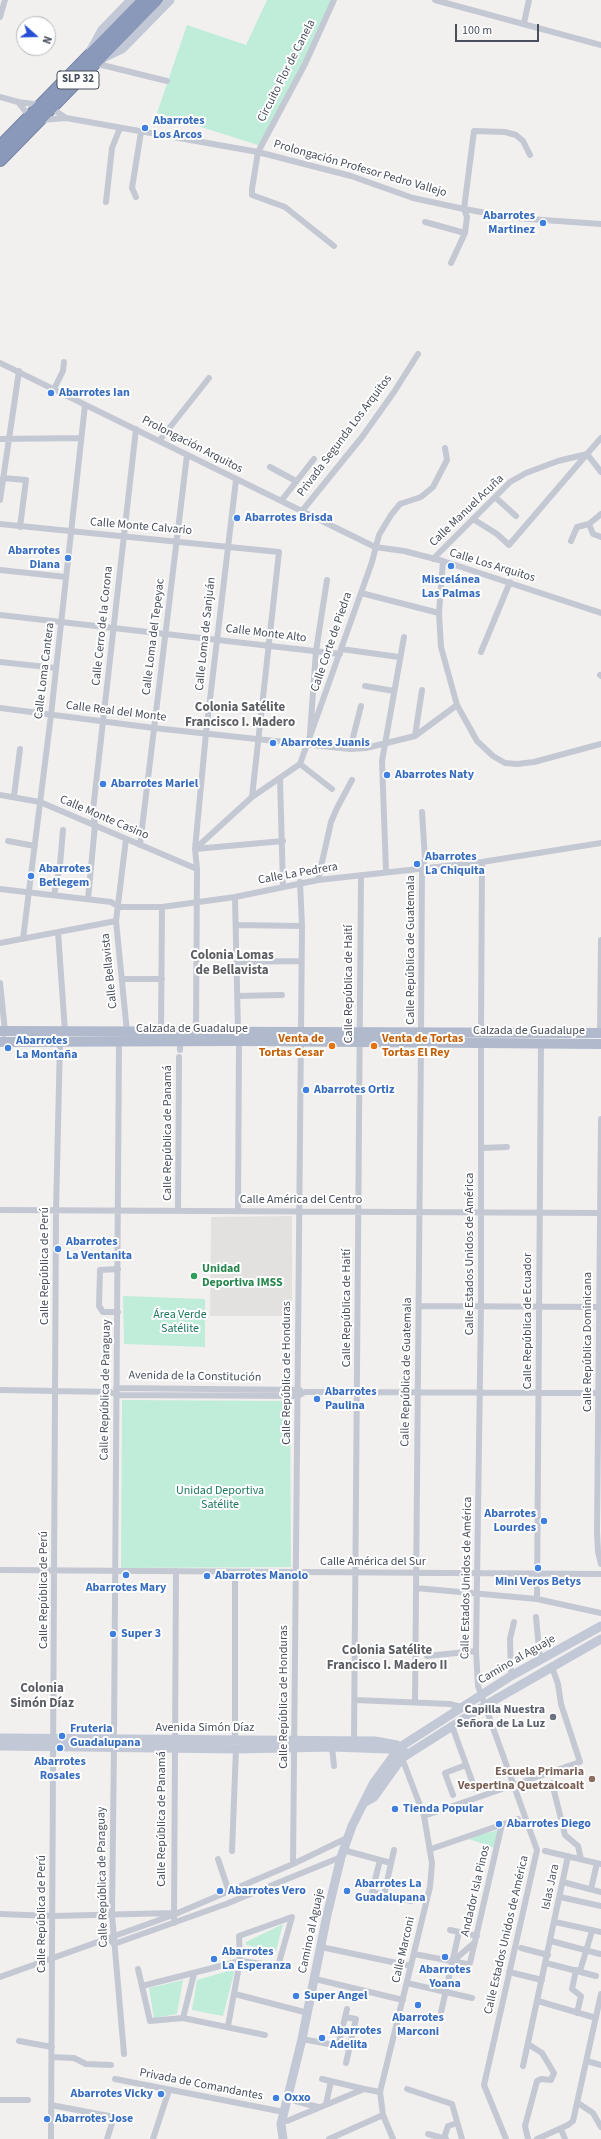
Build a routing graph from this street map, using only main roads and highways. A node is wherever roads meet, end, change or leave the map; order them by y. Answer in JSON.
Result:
{"nodes":[{"id":1,"x":144,"y":0,"type":"edge"},
{"id":2,"x":156,"y":0,"type":"edge"},
{"id":3,"x":170,"y":0,"type":"edge"},
{"id":4,"x":127,"y":1,"type":"edge"},
{"id":5,"x":90,"y":61,"type":"junction"},
{"id":6,"x":35,"y":118,"type":"junction"},
{"id":7,"x":0,"y":147,"type":"edge"},
{"id":8,"x":0,"y":160,"type":"edge"},
{"id":9,"x":3,"y":1031,"type":"edge"},
{"id":10,"x":600,"y":1033,"type":"edge"},
{"id":11,"x":238,"y":1036,"type":"junction"},
{"id":12,"x":300,"y":1037,"type":"junction"},
{"id":13,"x":0,"y":1042,"type":"edge"},
{"id":14,"x":601,"y":1044,"type":"edge"},
{"id":15,"x":601,"y":1626,"type":"edge"},
{"id":16,"x":601,"y":1639,"type":"edge"},
{"id":17,"x":0,"y":1738,"type":"edge"},
{"id":18,"x":54,"y":1742,"type":"junction"},
{"id":19,"x":295,"y":1744,"type":"junction"},
{"id":20,"x":0,"y":1746,"type":"edge"},
{"id":21,"x":402,"y":1755,"type":"junction"},
{"id":22,"x":283,"y":2139,"type":"edge"}],
"edges":[{"from":1,"to":5,"type":"highway","number":"SLP 32"},
{"from":2,"to":5,"type":"highway","number":"SLP 32"},
{"from":3,"to":5,"type":"main road"},
{"from":4,"to":5,"type":"main road"},
{"from":5,"to":6,"type":"highway","number":"SLP 32"},
{"from":6,"to":7,"type":"highway","number":"SLP 32"},
{"from":6,"to":8,"type":"highway","number":"SLP 32"},
{"from":9,"to":11,"type":"main road","name":"Calzada de Guadalupe"},
{"from":10,"to":12,"type":"main road","name":"Calzada de Guadalupe"},
{"from":11,"to":12,"type":"main road","name":"Calzada de Guadalupe"},
{"from":11,"to":13,"type":"main road","name":"Calzada de Guadalupe"},
{"from":12,"to":14,"type":"main road","name":"Calzada de Guadalupe"},
{"from":15,"to":21,"type":"main road","name":"Camino al Aguaje"},
{"from":16,"to":21,"type":"main road","name":"Camino al Aguaje"},
{"from":17,"to":18,"type":"main road","name":"Avenida Simón Díaz"},
{"from":18,"to":19,"type":"main road","name":"Avenida Simón Díaz"},
{"from":18,"to":20,"type":"main road","name":"Avenida Simón Díaz"},
{"from":19,"to":21,"type":"main road","name":"Avenida Simón Díaz"},
{"from":19,"to":21,"type":"main road","name":"Avenida Simón Díaz"},
{"from":21,"to":22,"type":"main road","name":"Camino al Aguaje"}]}
